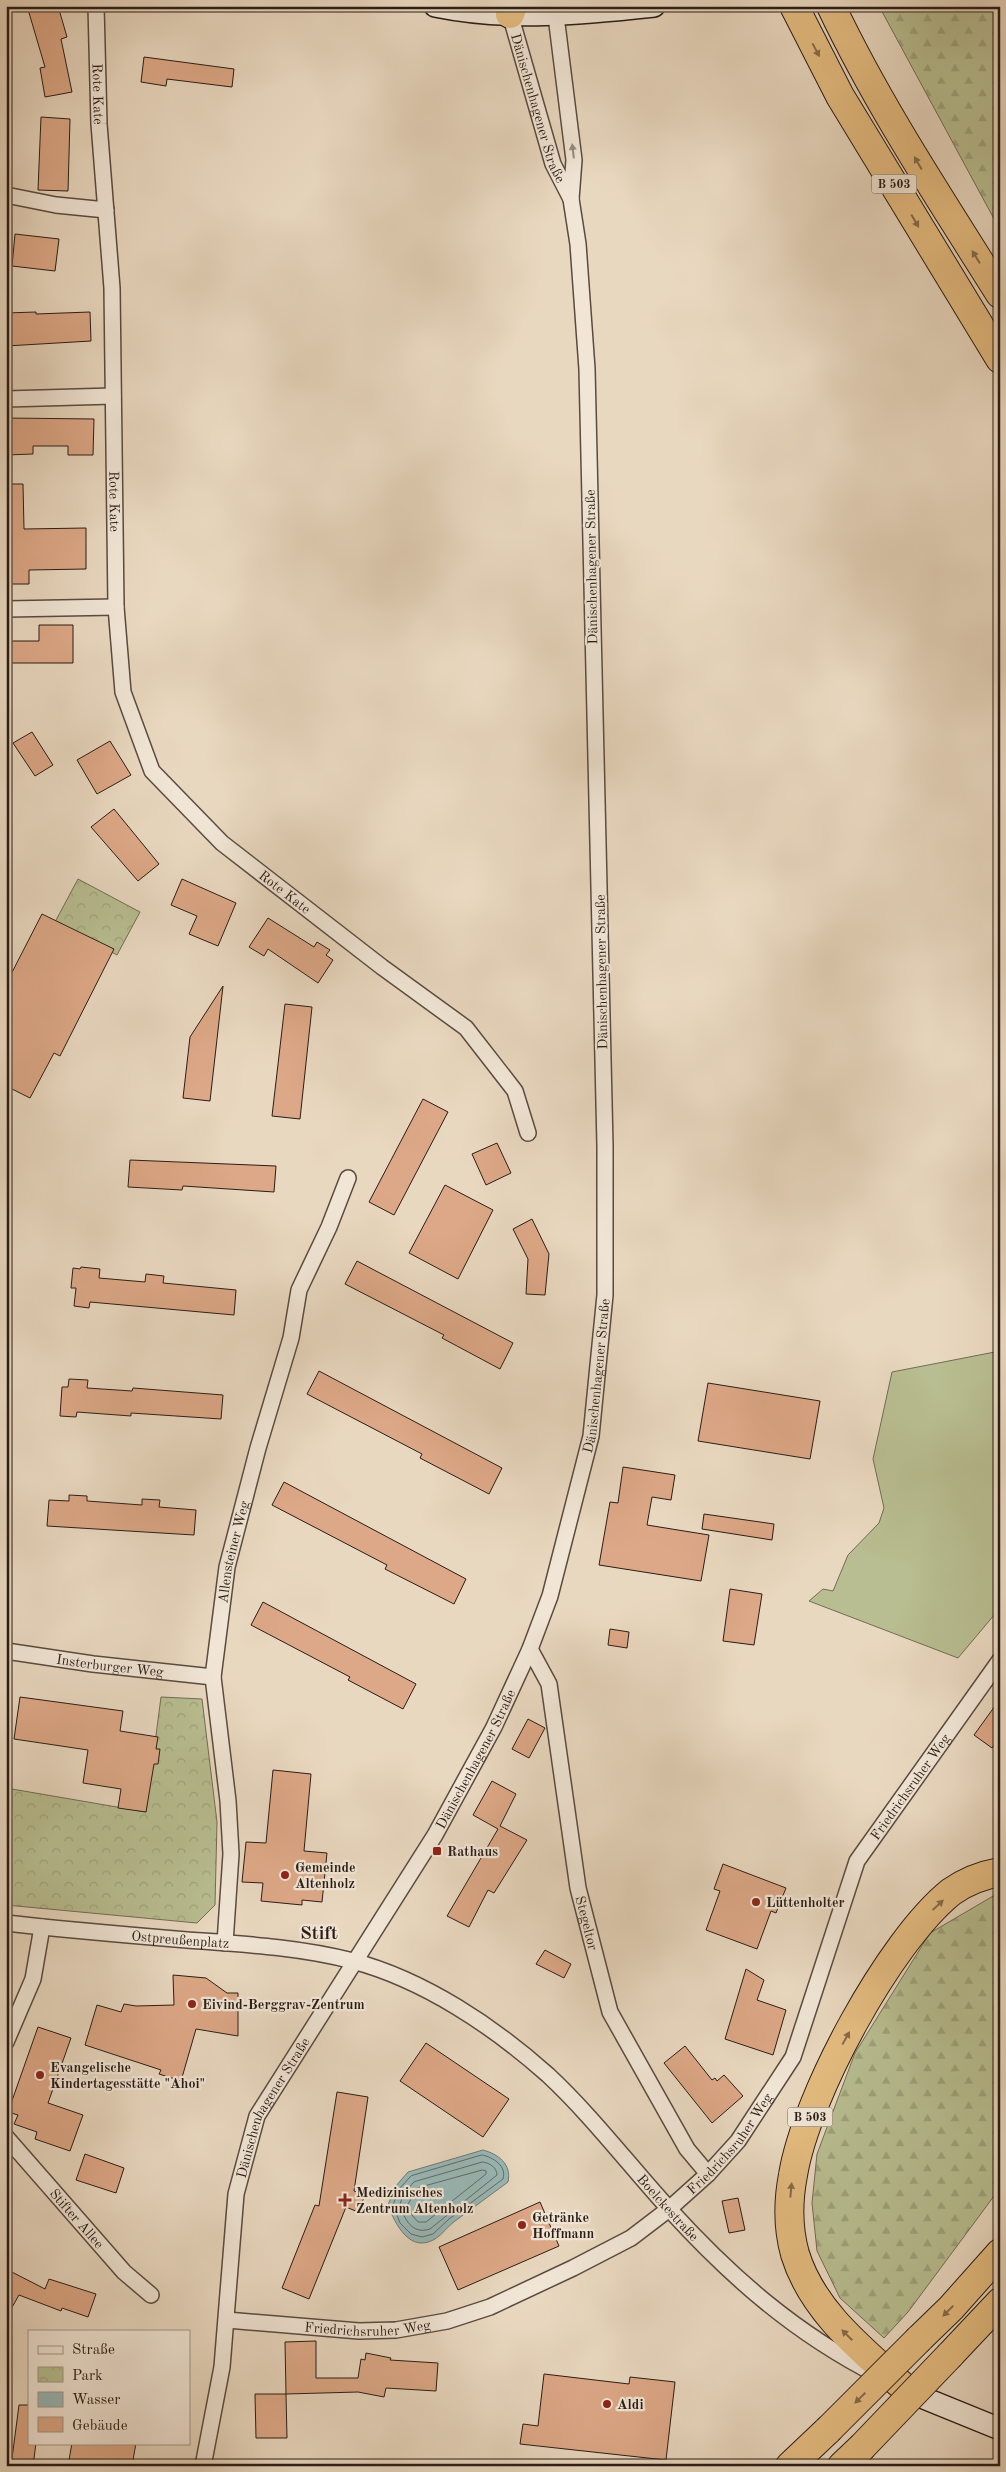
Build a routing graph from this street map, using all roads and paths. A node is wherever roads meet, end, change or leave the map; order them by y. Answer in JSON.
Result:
{"nodes":[{"id":1,"x":96,"y":6,"type":"edge"},
{"id":2,"x":435,"y":6,"type":"edge"},
{"id":3,"x":654,"y":6,"type":"edge"},
{"id":4,"x":794,"y":6,"type":"edge"},
{"id":5,"x":831,"y":6,"type":"edge"},
{"id":6,"x":510,"y":9,"type":"edge"},
{"id":7,"x":556,"y":16,"type":"junction"},
{"id":8,"x":6,"y":195,"type":"edge"},
{"id":9,"x":571,"y":200,"type":"junction"},
{"id":10,"x":106,"y":210,"type":"junction"},
{"id":11,"x":1000,"y":294,"type":"edge"},
{"id":12,"x":1000,"y":359,"type":"edge"},
{"id":13,"x":114,"y":396,"type":"junction"},
{"id":14,"x":6,"y":399,"type":"edge"},
{"id":15,"x":116,"y":607,"type":"junction"},
{"id":16,"x":6,"y":610,"type":"edge"},
{"id":17,"x":528,"y":1133,"type":"dead end"},
{"id":18,"x":348,"y":1178,"type":"dead end"},
{"id":19,"x":530,"y":1649,"type":"junction"},
{"id":20,"x":6,"y":1651,"type":"edge"},
{"id":21,"x":1000,"y":1660,"type":"edge"},
{"id":22,"x":214,"y":1677,"type":"junction"},
{"id":23,"x":1000,"y":1872,"type":"edge"},
{"id":24,"x":6,"y":1923,"type":"edge"},
{"id":25,"x":42,"y":1927,"type":"junction"},
{"id":26,"x":225,"y":1943,"type":"junction"},
{"id":27,"x":354,"y":1962,"type":"junction"},
{"id":28,"x":6,"y":2042,"type":"edge"},
{"id":29,"x":6,"y":2137,"type":"edge"},
{"id":30,"x":708,"y":2174,"type":"junction"},
{"id":31,"x":669,"y":2209,"type":"junction"},
{"id":32,"x":1000,"y":2253,"type":"edge"},
{"id":33,"x":151,"y":2295,"type":"dead end"},
{"id":34,"x":1000,"y":2302,"type":"edge"},
{"id":35,"x":227,"y":2320,"type":"junction"},
{"id":36,"x":909,"y":2392,"type":"junction"},
{"id":37,"x":1000,"y":2429,"type":"edge"},
{"id":38,"x":852,"y":2457,"type":"edge"},
{"id":39,"x":203,"y":2466,"type":"edge"},
{"id":40,"x":790,"y":2466,"type":"edge"}],
"edges":[{"from":1,"to":10,"type":"street","name":"Rote Kate"},
{"from":2,"to":6,"type":"street"},
{"from":3,"to":7,"type":"street"},
{"from":4,"to":12,"type":"highway","number":"B 503","one_way":true},
{"from":11,"to":5,"type":"highway","number":"B 503","one_way":true},
{"from":6,"to":7,"type":"street"},
{"from":6,"to":9,"type":"street","name":"Dänischenhagener Straße"},
{"from":9,"to":7,"type":"street","name":"Dänischenhagener Straße","one_way":true},
{"from":8,"to":10,"type":"street"},
{"from":9,"to":19,"type":"street","name":"Dänischenhagener Straße"},
{"from":10,"to":13,"type":"street","name":"Rote Kate"},
{"from":13,"to":14,"type":"street"},
{"from":13,"to":15,"type":"street","name":"Rote Kate"},
{"from":15,"to":16,"type":"street"},
{"from":15,"to":17,"type":"street","name":"Rote Kate"},
{"from":18,"to":22,"type":"street","name":"Allensteiner Weg"},
{"from":19,"to":27,"type":"street","name":"Dänischenhagener Straße"},
{"from":19,"to":30,"type":"street","name":"Stegeltor"},
{"from":20,"to":22,"type":"street","name":"Insterburger Weg"},
{"from":21,"to":30,"type":"street","name":"Friedrichsruher Weg"},
{"from":22,"to":26,"type":"street","name":"Allensteiner Weg"},
{"from":36,"to":23,"type":"highway","number":"B 503","one_way":true},
{"from":24,"to":25,"type":"street","name":"Ostpreußenplatz"},
{"from":25,"to":26,"type":"street","name":"Ostpreußenplatz"},
{"from":25,"to":28,"type":"street"},
{"from":26,"to":27,"type":"street","name":"Ostpreußenplatz"},
{"from":27,"to":31,"type":"street","name":"Boelckestraße"},
{"from":27,"to":35,"type":"street","name":"Dänischenhagener Straße"},
{"from":29,"to":33,"type":"street","name":"Stifter Allee"},
{"from":30,"to":31,"type":"street","name":"Friedrichsruher Weg"},
{"from":31,"to":35,"type":"street","name":"Friedrichsruher Weg"},
{"from":31,"to":36,"type":"street","name":"Boelckestraße"},
{"from":32,"to":40,"type":"highway","one_way":true,"bridge":true},
{"from":34,"to":38,"type":"highway","bridge":true},
{"from":35,"to":39,"type":"street","name":"Dänischenhagener Straße"},
{"from":36,"to":37,"type":"street","name":"Boelckestraße"}]}
